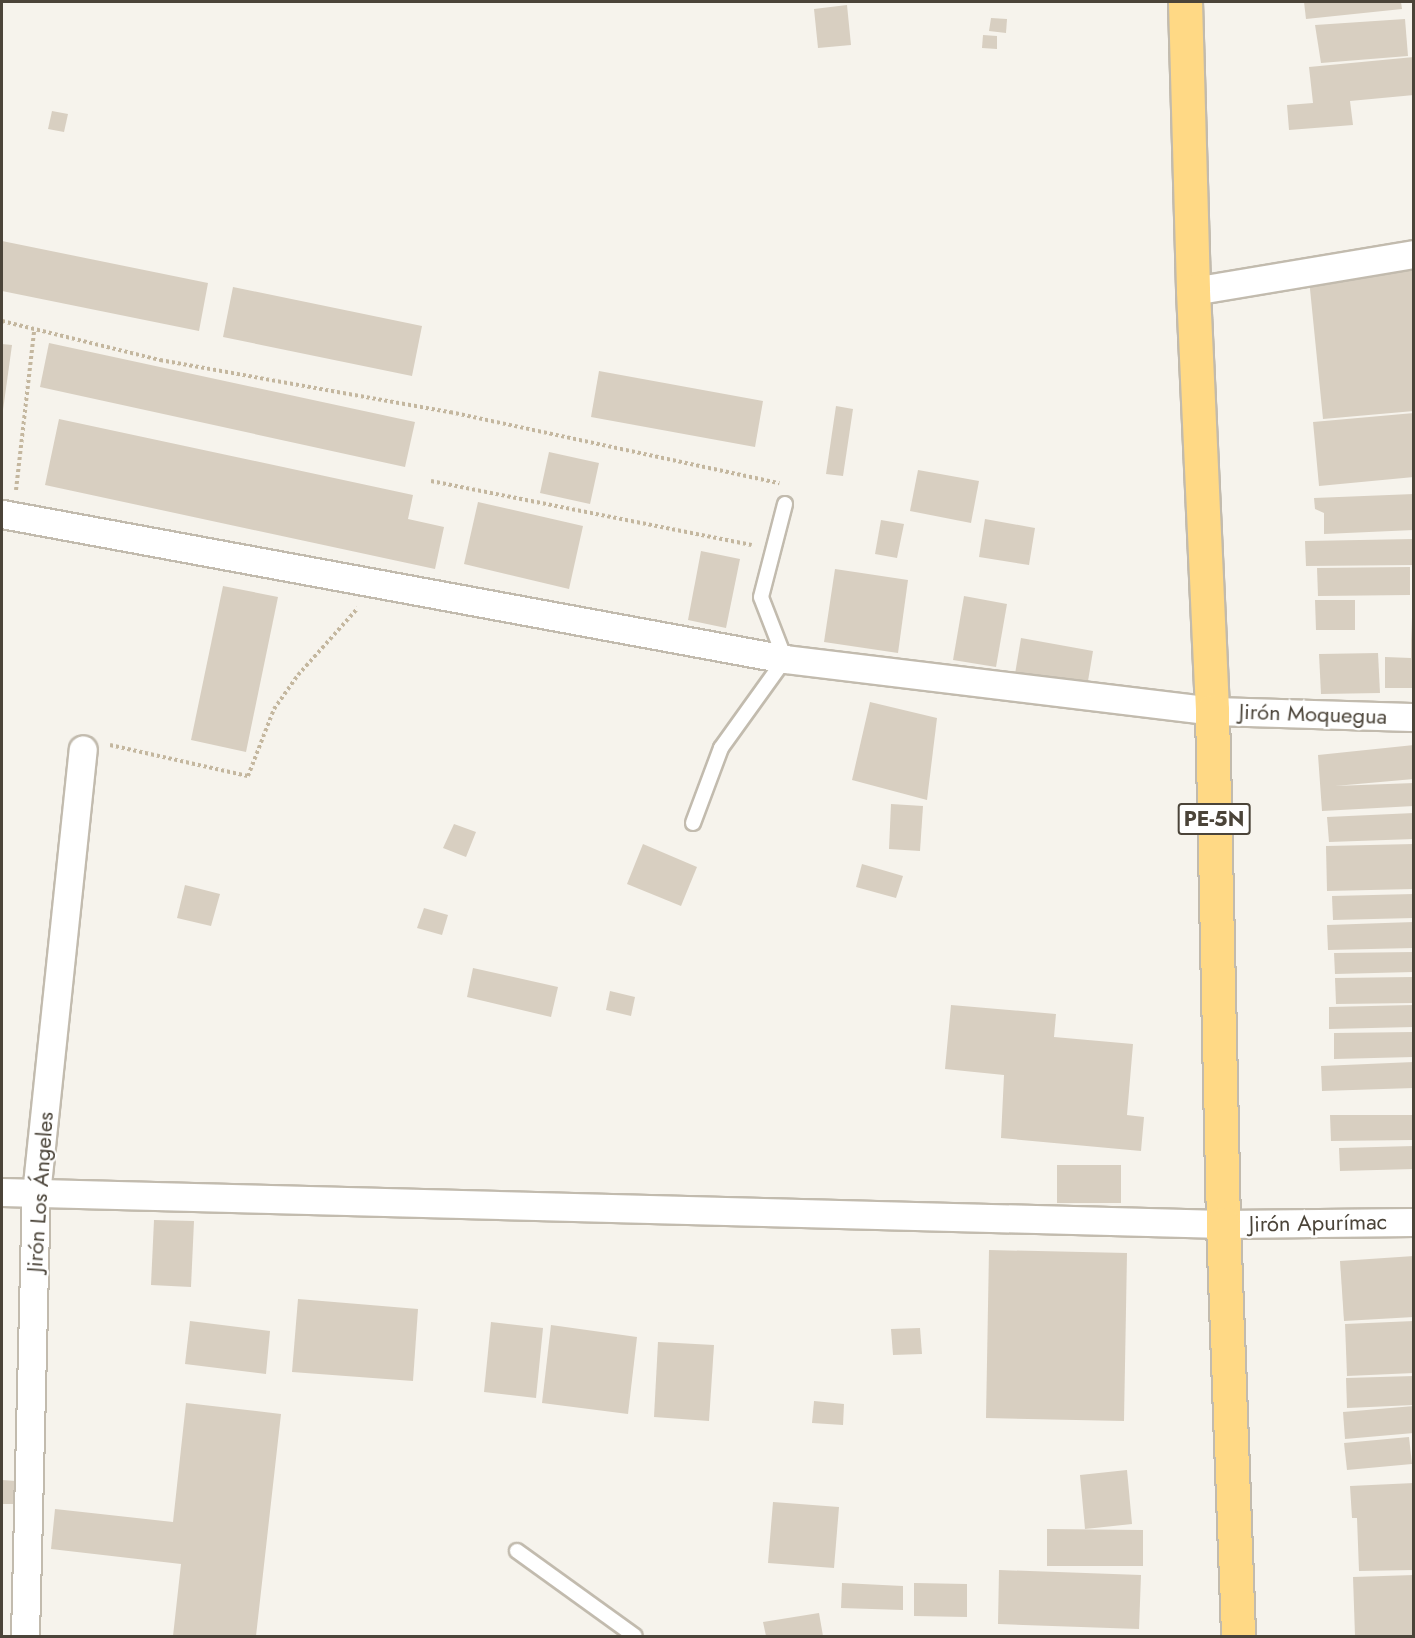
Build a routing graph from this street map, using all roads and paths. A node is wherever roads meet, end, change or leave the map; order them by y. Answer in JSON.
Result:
{"nodes":[{"id":1,"x":1185,"y":2,"type":"edge"},
{"id":2,"x":1413,"y":254,"type":"edge"},
{"id":3,"x":1193,"y":291,"type":"junction"},
{"id":4,"x":2,"y":321,"type":"edge"},
{"id":5,"x":34,"y":330,"type":"junction"},
{"id":6,"x":431,"y":481,"type":"dead end"},
{"id":7,"x":785,"y":504,"type":"joint"},
{"id":8,"x":6,"y":514,"type":"edge"},
{"id":9,"x":773,"y":550,"type":"junction"},
{"id":10,"x":376,"y":583,"type":"junction"},
{"id":11,"x":785,"y":659,"type":"junction"},
{"id":12,"x":1212,"y":711,"type":"junction"},
{"id":13,"x":1413,"y":717,"type":"edge"},
{"id":14,"x":82,"y":749,"type":"joint"},
{"id":15,"x":693,"y":823,"type":"dead end"},
{"id":16,"x":2,"y":1192,"type":"edge"},
{"id":17,"x":36,"y":1194,"type":"junction"},
{"id":18,"x":1413,"y":1222,"type":"edge"},
{"id":19,"x":1223,"y":1224,"type":"junction"},
{"id":20,"x":517,"y":1551,"type":"dead end"},
{"id":21,"x":26,"y":1636,"type":"edge"},
{"id":22,"x":635,"y":1636,"type":"edge"},
{"id":23,"x":1238,"y":1636,"type":"edge"}],
"edges":[{"from":1,"to":3,"type":"highway","number":"PE-5N"},
{"from":2,"to":3,"type":"street"},
{"from":3,"to":12,"type":"highway","number":"PE-5N"},
{"from":4,"to":5,"type":"path"},
{"from":5,"to":7,"type":"path"},
{"from":5,"to":8,"type":"path"},
{"from":6,"to":9,"type":"path"},
{"from":7,"to":9,"type":"lane"},
{"from":8,"to":10,"type":"street","name":"Jirón Moquegua"},
{"from":9,"to":11,"type":"lane"},
{"from":10,"to":11,"type":"street","name":"Jirón Moquegua"},
{"from":10,"to":14,"type":"path"},
{"from":11,"to":12,"type":"street","name":"Jirón Moquegua"},
{"from":11,"to":15,"type":"lane"},
{"from":12,"to":13,"type":"street","name":"Jirón Moquegua"},
{"from":12,"to":19,"type":"highway","number":"PE-5N"},
{"from":14,"to":17,"type":"street","name":"Jirón Los Ángeles"},
{"from":16,"to":17,"type":"street","name":"Jirón Apurímac"},
{"from":17,"to":19,"type":"street","name":"Jirón Apurímac"},
{"from":17,"to":21,"type":"street","name":"Jirón Los Ángeles"},
{"from":18,"to":19,"type":"street","name":"Jirón Apurímac"},
{"from":19,"to":23,"type":"highway","number":"PE-5N"},
{"from":20,"to":22,"type":"lane"}]}
